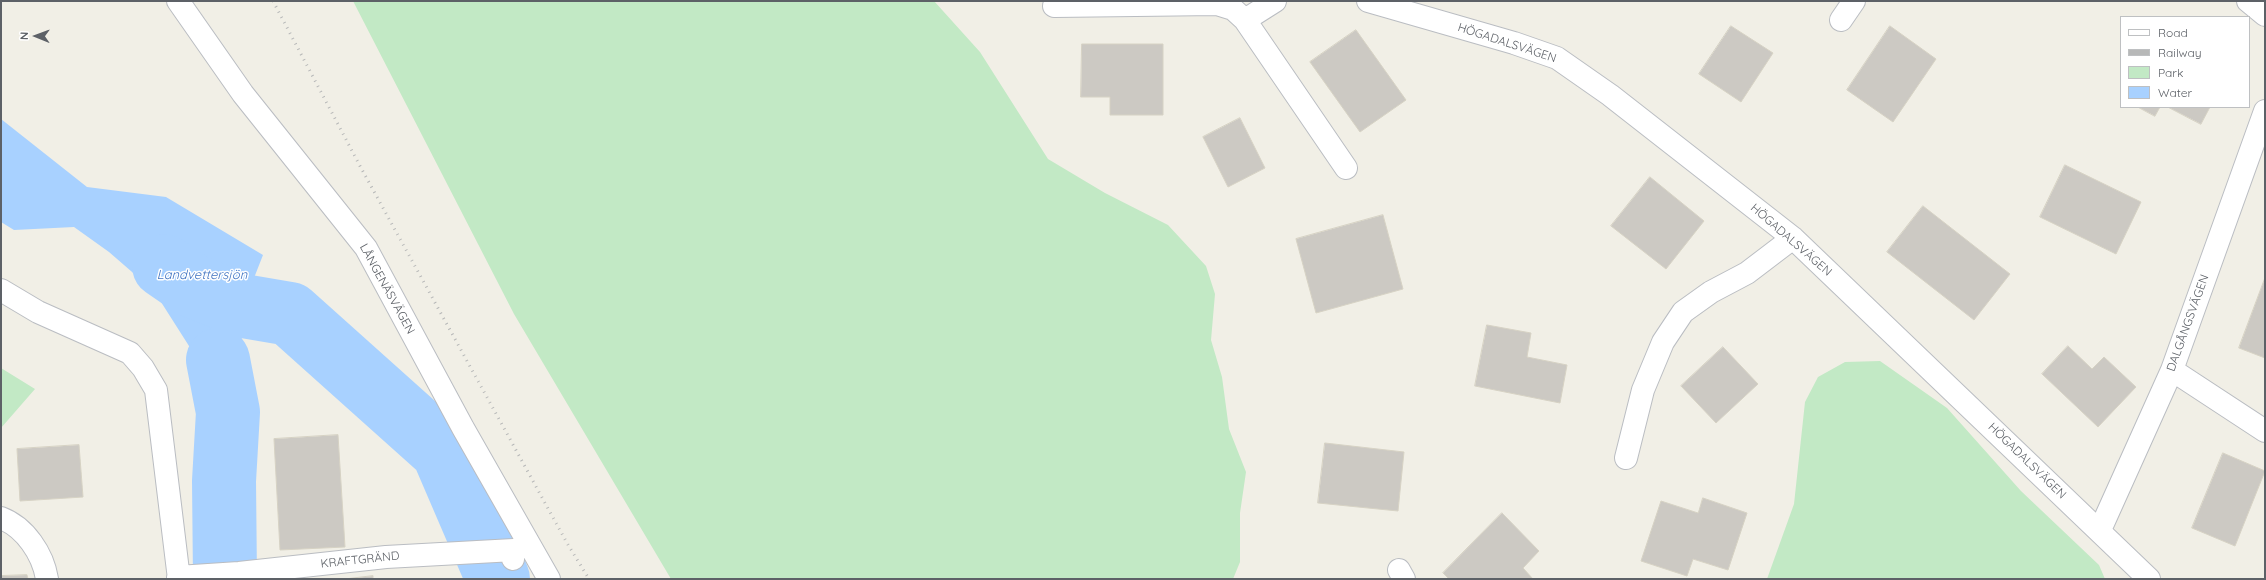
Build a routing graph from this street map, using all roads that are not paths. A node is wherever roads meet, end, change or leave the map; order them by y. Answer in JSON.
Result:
{"nodes":[{"id":1,"x":178,"y":1,"type":"edge"},
{"id":2,"x":1275,"y":1,"type":"edge"},
{"id":3,"x":1368,"y":1,"type":"edge"},
{"id":4,"x":1854,"y":1,"type":"edge"},
{"id":5,"x":2248,"y":1,"type":"edge"},
{"id":6,"x":1054,"y":6,"type":"dead end"},
{"id":7,"x":1410,"y":7,"type":"edge"},
{"id":8,"x":2265,"y":15,"type":"edge"},
{"id":9,"x":1245,"y":20,"type":"junction"},
{"id":10,"x":1841,"y":20,"type":"dead end"},
{"id":11,"x":2265,"y":111,"type":"edge"},
{"id":12,"x":1346,"y":168,"type":"dead end"},
{"id":13,"x":1793,"y":238,"type":"junction"},
{"id":14,"x":1,"y":290,"type":"edge"},
{"id":15,"x":2172,"y":370,"type":"junction"},
{"id":16,"x":2265,"y":431,"type":"edge"},
{"id":17,"x":1626,"y":458,"type":"dead end"},
{"id":18,"x":1,"y":518,"type":"edge"},
{"id":19,"x":2100,"y":530,"type":"junction"},
{"id":20,"x":514,"y":552,"type":"junction"},
{"id":21,"x":178,"y":578,"type":"edge"},
{"id":22,"x":47,"y":579,"type":"edge"},
{"id":23,"x":549,"y":579,"type":"edge"},
{"id":24,"x":2149,"y":579,"type":"edge"}],
"edges":[{"from":1,"to":20,"type":"street","name":"LÅNGENÄSVÄGEN"},
{"from":2,"to":9,"type":"street"},
{"from":3,"to":7,"type":"street","name":"HÖGADALSVÄGEN"},
{"from":4,"to":10,"type":"street"},
{"from":5,"to":8,"type":"street"},
{"from":6,"to":9,"type":"street"},
{"from":7,"to":13,"type":"street","name":"HÖGADALSVÄGEN"},
{"from":9,"to":12,"type":"street"},
{"from":11,"to":15,"type":"street","name":"DALGÅNGSVÄGEN"},
{"from":13,"to":17,"type":"street"},
{"from":13,"to":19,"type":"street","name":"HÖGADALSVÄGEN"},
{"from":14,"to":21,"type":"street"},
{"from":15,"to":16,"type":"street"},
{"from":15,"to":19,"type":"street","name":"DALGÅNGSVÄGEN"},
{"from":18,"to":22,"type":"street"},
{"from":19,"to":24,"type":"street","name":"HÖGADALSVÄGEN"},
{"from":20,"to":21,"type":"street","name":"KRAFTGRÄND"},
{"from":20,"to":23,"type":"street","name":"LÅNGENÄSVÄGEN"}]}
